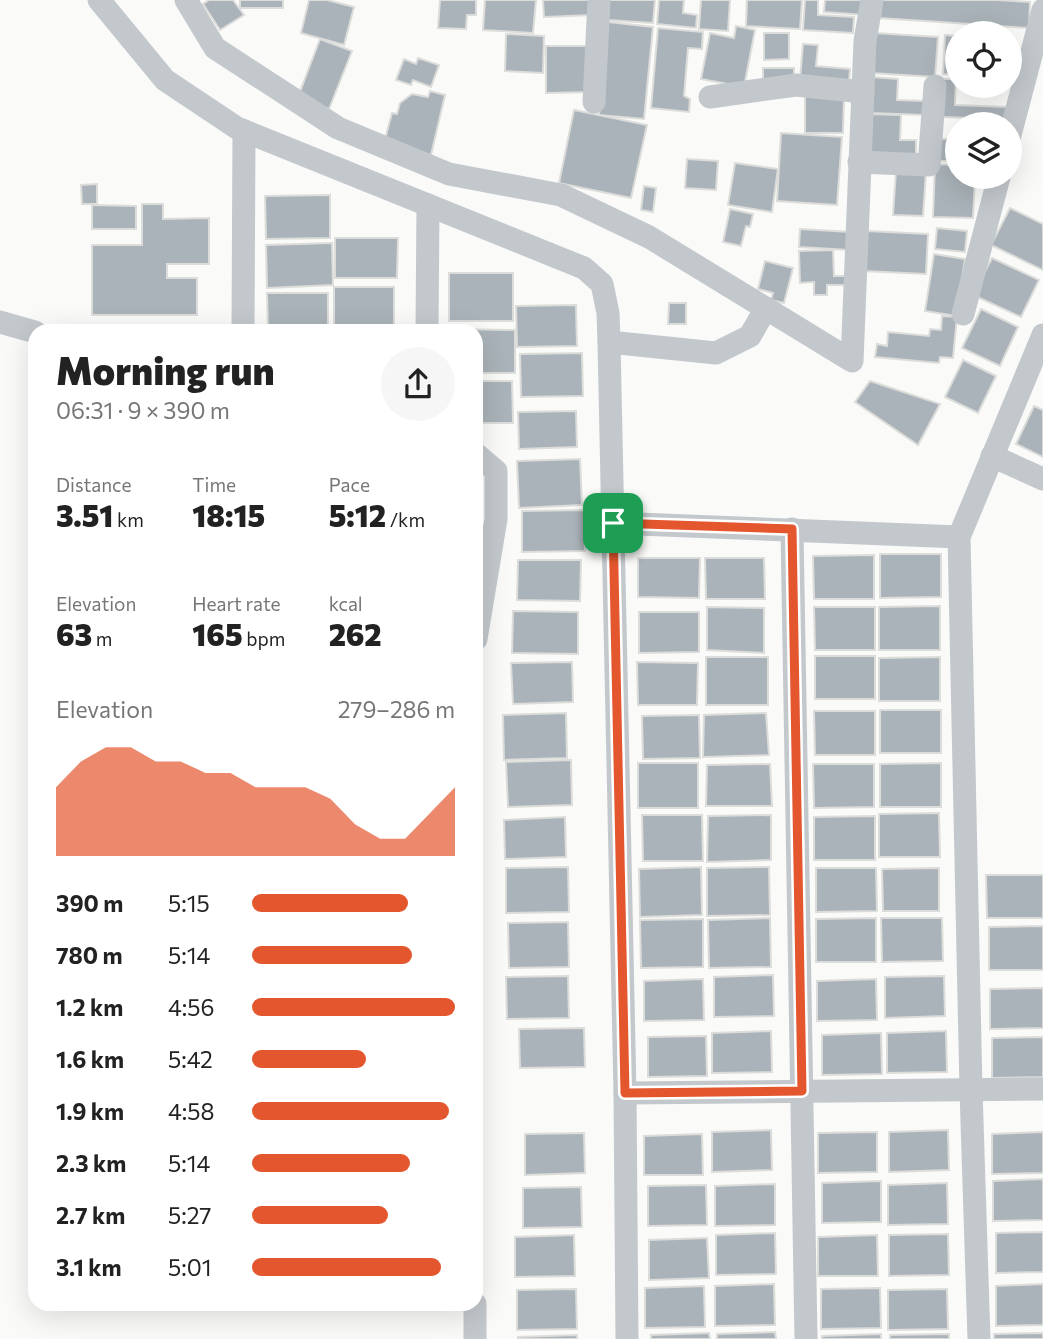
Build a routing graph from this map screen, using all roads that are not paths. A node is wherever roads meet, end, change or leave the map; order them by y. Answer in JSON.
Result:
{"nodes":[{"id":1,"x":99,"y":0,"type":"edge"},
{"id":2,"x":186,"y":0,"type":"edge"},
{"id":3,"x":599,"y":0,"type":"edge"},
{"id":4,"x":873,"y":0,"type":"edge"},
{"id":5,"x":1043,"y":10,"type":"edge"},
{"id":6,"x":935,"y":86,"type":"dead end"},
{"id":7,"x":1034,"y":88,"type":"edge"},
{"id":8,"x":863,"y":92,"type":"junction"},
{"id":9,"x":710,"y":97,"type":"dead end"},
{"id":10,"x":594,"y":102,"type":"dead end"},
{"id":11,"x":1022,"y":112,"type":"edge"},
{"id":12,"x":244,"y":131,"type":"junction"},
{"id":13,"x":859,"y":162,"type":"junction"},
{"id":14,"x":996,"y":189,"type":"edge"},
{"id":15,"x":428,"y":205,"type":"junction"},
{"id":16,"x":766,"y":308,"type":"junction"},
{"id":17,"x":963,"y":314,"type":"dead end"},
{"id":18,"x":0,"y":322,"type":"edge"},
{"id":19,"x":243,"y":324,"type":"edge"},
{"id":20,"x":427,"y":324,"type":"edge"},
{"id":21,"x":28,"y":330,"type":"edge"},
{"id":22,"x":1043,"y":335,"type":"edge"},
{"id":23,"x":609,"y":342,"type":"junction"},
{"id":24,"x":992,"y":456,"type":"junction"},
{"id":25,"x":483,"y":460,"type":"edge"},
{"id":26,"x":1043,"y":479,"type":"edge"},
{"id":27,"x":613,"y":523,"type":"junction"},
{"id":28,"x":792,"y":529,"type":"junction"},
{"id":29,"x":959,"y":537,"type":"junction"},
{"id":30,"x":483,"y":597,"type":"edge"},
{"id":31,"x":1043,"y":1089,"type":"edge"},
{"id":32,"x":971,"y":1090,"type":"junction"},
{"id":33,"x":802,"y":1091,"type":"junction"},
{"id":34,"x":625,"y":1093,"type":"junction"},
{"id":35,"x":475,"y":1311,"type":"edge"},
{"id":36,"x":475,"y":1339,"type":"edge"},
{"id":37,"x":627,"y":1339,"type":"edge"},
{"id":38,"x":806,"y":1339,"type":"edge"},
{"id":39,"x":979,"y":1339,"type":"edge"}],
"edges":[{"from":1,"to":12,"type":"street"},
{"from":2,"to":16,"type":"street"},
{"from":3,"to":10,"type":"street"},
{"from":4,"to":8,"type":"street"},
{"from":5,"to":7,"type":"street"},
{"from":6,"to":13,"type":"street"},
{"from":7,"to":11,"type":"street"},
{"from":8,"to":9,"type":"street"},
{"from":8,"to":13,"type":"street"},
{"from":12,"to":15,"type":"street"},
{"from":12,"to":19,"type":"street"},
{"from":13,"to":16,"type":"street"},
{"from":14,"to":17,"type":"street"},
{"from":15,"to":20,"type":"street"},
{"from":15,"to":23,"type":"street"},
{"from":16,"to":23,"type":"street"},
{"from":18,"to":21,"type":"street"},
{"from":22,"to":24,"type":"street"},
{"from":23,"to":27,"type":"street"},
{"from":24,"to":26,"type":"street"},
{"from":24,"to":29,"type":"street"},
{"from":25,"to":30,"type":"street"},
{"from":27,"to":28,"type":"street"},
{"from":27,"to":34,"type":"street"},
{"from":28,"to":29,"type":"street"},
{"from":28,"to":33,"type":"street"},
{"from":29,"to":32,"type":"street"},
{"from":31,"to":32,"type":"street"},
{"from":32,"to":33,"type":"street"},
{"from":32,"to":39,"type":"street"},
{"from":33,"to":34,"type":"street"},
{"from":33,"to":38,"type":"street"},
{"from":34,"to":37,"type":"street"},
{"from":35,"to":36,"type":"street"}]}
